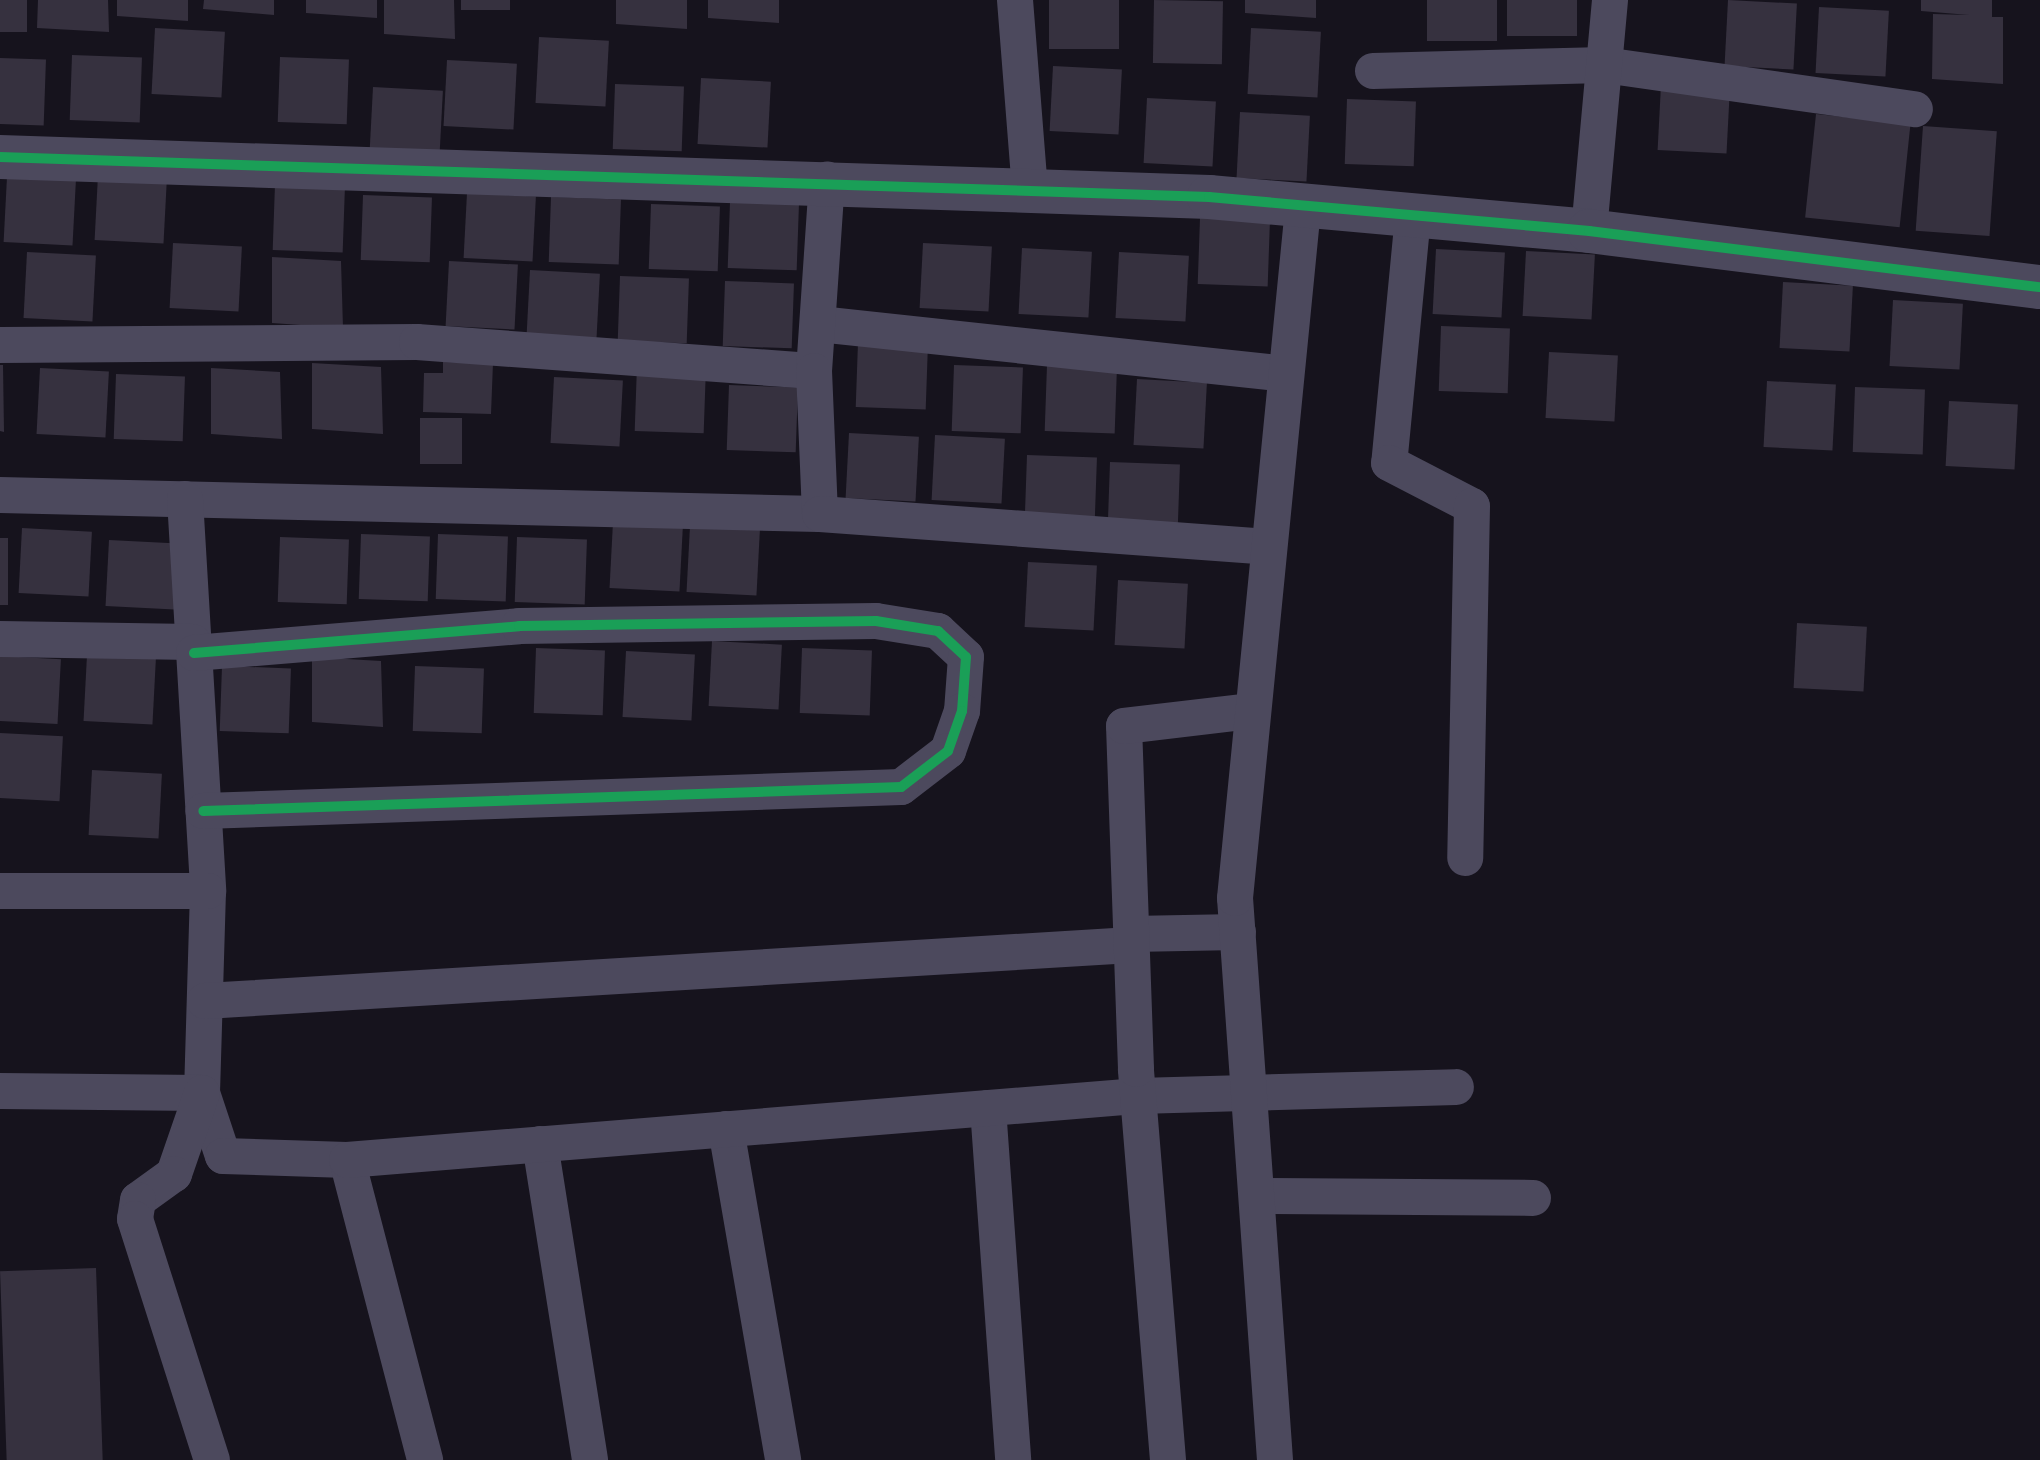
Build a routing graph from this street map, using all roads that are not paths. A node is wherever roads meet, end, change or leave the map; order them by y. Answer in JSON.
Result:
{"nodes":[{"id":1,"x":1015,"y":0,"type":"edge"},
{"id":2,"x":1610,"y":0,"type":"edge"},
{"id":3,"x":1604,"y":65,"type":"junction"},
{"id":4,"x":1373,"y":71,"type":"dead end"},
{"id":5,"x":1915,"y":109,"type":"dead end"},
{"id":6,"x":0,"y":157,"type":"edge"},
{"id":7,"x":827,"y":179,"type":"junction"},
{"id":8,"x":1030,"y":189,"type":"junction"},
{"id":9,"x":1303,"y":208,"type":"junction"},
{"id":10,"x":1413,"y":216,"type":"junction"},
{"id":11,"x":1589,"y":231,"type":"junction"},
{"id":12,"x":2040,"y":287,"type":"edge"},
{"id":13,"x":819,"y":324,"type":"junction"},
{"id":14,"x":0,"y":345,"type":"edge"},
{"id":15,"x":814,"y":371,"type":"junction"},
{"id":16,"x":1284,"y":374,"type":"junction"},
{"id":17,"x":0,"y":495,"type":"edge"},
{"id":18,"x":185,"y":499,"type":"junction"},
{"id":19,"x":820,"y":514,"type":"junction"},
{"id":20,"x":1268,"y":547,"type":"junction"},
{"id":21,"x":0,"y":639,"type":"edge"},
{"id":22,"x":194,"y":647,"type":"junction"},
{"id":23,"x":1252,"y":711,"type":"junction"},
{"id":24,"x":203,"y":811,"type":"junction"},
{"id":25,"x":1465,"y":858,"type":"dead end"},
{"id":26,"x":0,"y":891,"type":"edge"},
{"id":27,"x":208,"y":891,"type":"junction"},
{"id":28,"x":1238,"y":932,"type":"junction"},
{"id":29,"x":1131,"y":940,"type":"junction"},
{"id":30,"x":205,"y":1001,"type":"junction"},
{"id":31,"x":1456,"y":1087,"type":"dead end"},
{"id":32,"x":1251,"y":1090,"type":"junction"},
{"id":33,"x":0,"y":1091,"type":"edge"},
{"id":34,"x":202,"y":1093,"type":"junction"},
{"id":35,"x":1138,"y":1096,"type":"junction"},
{"id":36,"x":988,"y":1108,"type":"junction"},
{"id":37,"x":726,"y":1129,"type":"junction"},
{"id":38,"x":540,"y":1144,"type":"junction"},
{"id":39,"x":347,"y":1160,"type":"junction"},
{"id":40,"x":1258,"y":1196,"type":"junction"},
{"id":41,"x":1533,"y":1198,"type":"dead end"},
{"id":42,"x":212,"y":1460,"type":"edge"},
{"id":43,"x":425,"y":1460,"type":"edge"},
{"id":44,"x":590,"y":1460,"type":"edge"},
{"id":45,"x":783,"y":1460,"type":"edge"},
{"id":46,"x":1013,"y":1460,"type":"edge"},
{"id":47,"x":1168,"y":1460,"type":"edge"},
{"id":48,"x":1275,"y":1460,"type":"edge"}],
"edges":[{"from":1,"to":8,"type":"street"},
{"from":2,"to":3,"type":"street"},
{"from":3,"to":4,"type":"street"},
{"from":3,"to":5,"type":"street"},
{"from":3,"to":11,"type":"street"},
{"from":6,"to":7,"type":"street"},
{"from":7,"to":8,"type":"street"},
{"from":7,"to":13,"type":"street"},
{"from":8,"to":9,"type":"street"},
{"from":9,"to":10,"type":"street"},
{"from":9,"to":16,"type":"street"},
{"from":10,"to":11,"type":"street"},
{"from":10,"to":25,"type":"street"},
{"from":11,"to":12,"type":"street"},
{"from":13,"to":15,"type":"street"},
{"from":13,"to":16,"type":"street"},
{"from":14,"to":15,"type":"street"},
{"from":15,"to":19,"type":"street"},
{"from":16,"to":20,"type":"street"},
{"from":17,"to":18,"type":"street"},
{"from":18,"to":19,"type":"street"},
{"from":18,"to":22,"type":"street"},
{"from":19,"to":20,"type":"street"},
{"from":20,"to":23,"type":"street"},
{"from":21,"to":22,"type":"street"},
{"from":22,"to":24,"type":"street"},
{"from":22,"to":24,"type":"street"},
{"from":23,"to":28,"type":"street"},
{"from":23,"to":29,"type":"street"},
{"from":24,"to":27,"type":"street"},
{"from":26,"to":27,"type":"street"},
{"from":27,"to":30,"type":"street"},
{"from":28,"to":29,"type":"street"},
{"from":28,"to":32,"type":"street"},
{"from":29,"to":30,"type":"street"},
{"from":29,"to":35,"type":"street"},
{"from":30,"to":34,"type":"street"},
{"from":31,"to":32,"type":"street"},
{"from":32,"to":35,"type":"street"},
{"from":32,"to":40,"type":"street"},
{"from":33,"to":34,"type":"street"},
{"from":34,"to":39,"type":"street"},
{"from":34,"to":42,"type":"street"},
{"from":35,"to":36,"type":"street"},
{"from":35,"to":47,"type":"street"},
{"from":36,"to":37,"type":"street"},
{"from":36,"to":46,"type":"street"},
{"from":37,"to":38,"type":"street"},
{"from":37,"to":45,"type":"street"},
{"from":38,"to":39,"type":"street"},
{"from":38,"to":44,"type":"street"},
{"from":39,"to":43,"type":"street"},
{"from":40,"to":41,"type":"street"},
{"from":40,"to":48,"type":"street"}]}
